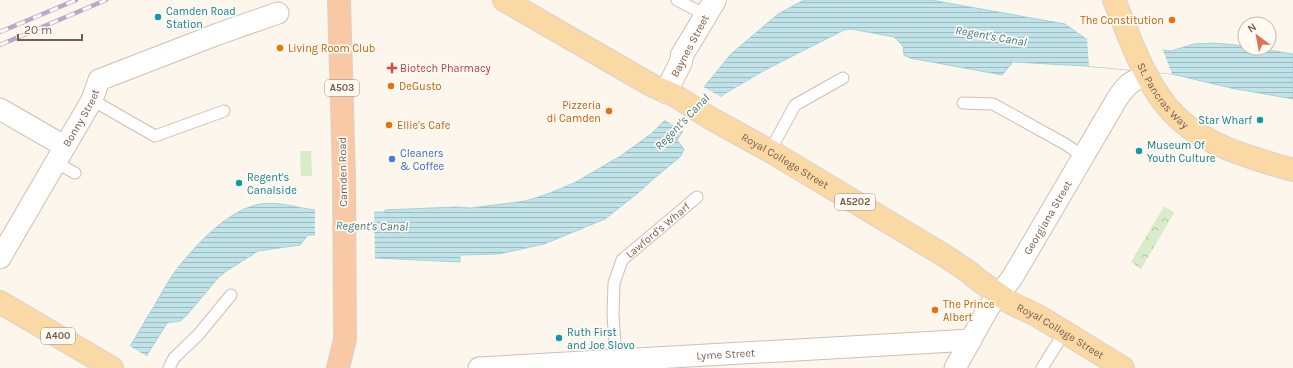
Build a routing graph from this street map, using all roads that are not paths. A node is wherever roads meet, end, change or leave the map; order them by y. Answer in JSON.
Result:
{"nodes":[{"id":1,"x":339,"y":0,"type":"edge"},
{"id":2,"x":677,"y":0,"type":"edge"},
{"id":3,"x":1114,"y":0,"type":"edge"},
{"id":4,"x":516,"y":3,"type":"edge"},
{"id":5,"x":711,"y":7,"type":"edge"},
{"id":6,"x":278,"y":13,"type":"dead end"},
{"id":7,"x":1146,"y":73,"type":"junction"},
{"id":8,"x":842,"y":78,"type":"dead end"},
{"id":9,"x":670,"y":94,"type":"junction"},
{"id":10,"x":92,"y":100,"type":"junction"},
{"id":11,"x":963,"y":103,"type":"dead end"},
{"id":12,"x":0,"y":109,"type":"edge"},
{"id":13,"x":224,"y":111,"type":"dead end"},
{"id":14,"x":770,"y":151,"type":"junction"},
{"id":15,"x":60,"y":154,"type":"junction"},
{"id":16,"x":1083,"y":156,"type":"junction"},
{"id":17,"x":1293,"y":170,"type":"edge"},
{"id":18,"x":75,"y":173,"type":"dead end"},
{"id":19,"x":697,"y":197,"type":"dead end"},
{"id":20,"x":0,"y":258,"type":"edge"},
{"id":21,"x":231,"y":295,"type":"dead end"},
{"id":22,"x":999,"y":295,"type":"junction"},
{"id":23,"x":0,"y":302,"type":"edge"},
{"id":24,"x":1064,"y":333,"type":"junction"},
{"id":25,"x":971,"y":340,"type":"junction"},
{"id":26,"x":616,"y":360,"type":"junction"},
{"id":27,"x":109,"y":366,"type":"edge"},
{"id":28,"x":169,"y":368,"type":"edge"},
{"id":29,"x":338,"y":368,"type":"edge"},
{"id":30,"x":479,"y":368,"type":"edge"},
{"id":31,"x":954,"y":368,"type":"edge"},
{"id":32,"x":1042,"y":368,"type":"edge"},
{"id":33,"x":1121,"y":368,"type":"edge"}],
"edges":[{"from":1,"to":29,"type":"highway","name":"Camden Road","number":"A503"},
{"from":2,"to":5,"type":"lane"},
{"from":3,"to":7,"type":"main road","name":"St. Pancras Way"},
{"from":4,"to":9,"type":"main road","name":"Royal College Street","number":"A5202"},
{"from":5,"to":9,"type":"street","name":"Baynes Street"},
{"from":6,"to":10,"type":"street","name":"Bonny Street"},
{"from":7,"to":16,"type":"street","name":"Georgiana Street"},
{"from":7,"to":17,"type":"main road","name":"St. Pancras Way"},
{"from":8,"to":14,"type":"lane"},
{"from":9,"to":14,"type":"main road","name":"Royal College Street","number":"A5202"},
{"from":10,"to":13,"type":"lane"},
{"from":10,"to":15,"type":"street","name":"Bonny Street"},
{"from":11,"to":16,"type":"lane"},
{"from":12,"to":15,"type":"street"},
{"from":14,"to":22,"type":"main road","name":"Royal College Street","number":"A5202"},
{"from":15,"to":18,"type":"lane"},
{"from":15,"to":20,"type":"street","name":"Bonny Street"},
{"from":16,"to":22,"type":"street","name":"Georgiana Street"},
{"from":19,"to":26,"type":"lane","name":"Lawford's Wharf"},
{"from":21,"to":28,"type":"lane"},
{"from":22,"to":24,"type":"main road","name":"Royal College Street","number":"A5202"},
{"from":22,"to":25,"type":"street","name":"Georgiana Street"},
{"from":23,"to":27,"type":"main road","number":"A400"},
{"from":24,"to":32,"type":"lane"},
{"from":24,"to":33,"type":"main road","name":"Royal College Street","number":"A5202"},
{"from":25,"to":26,"type":"street","name":"Lyme Street"},
{"from":25,"to":31,"type":"street","name":"Georgiana Street"},
{"from":26,"to":30,"type":"street","name":"Lyme Street"}]}
